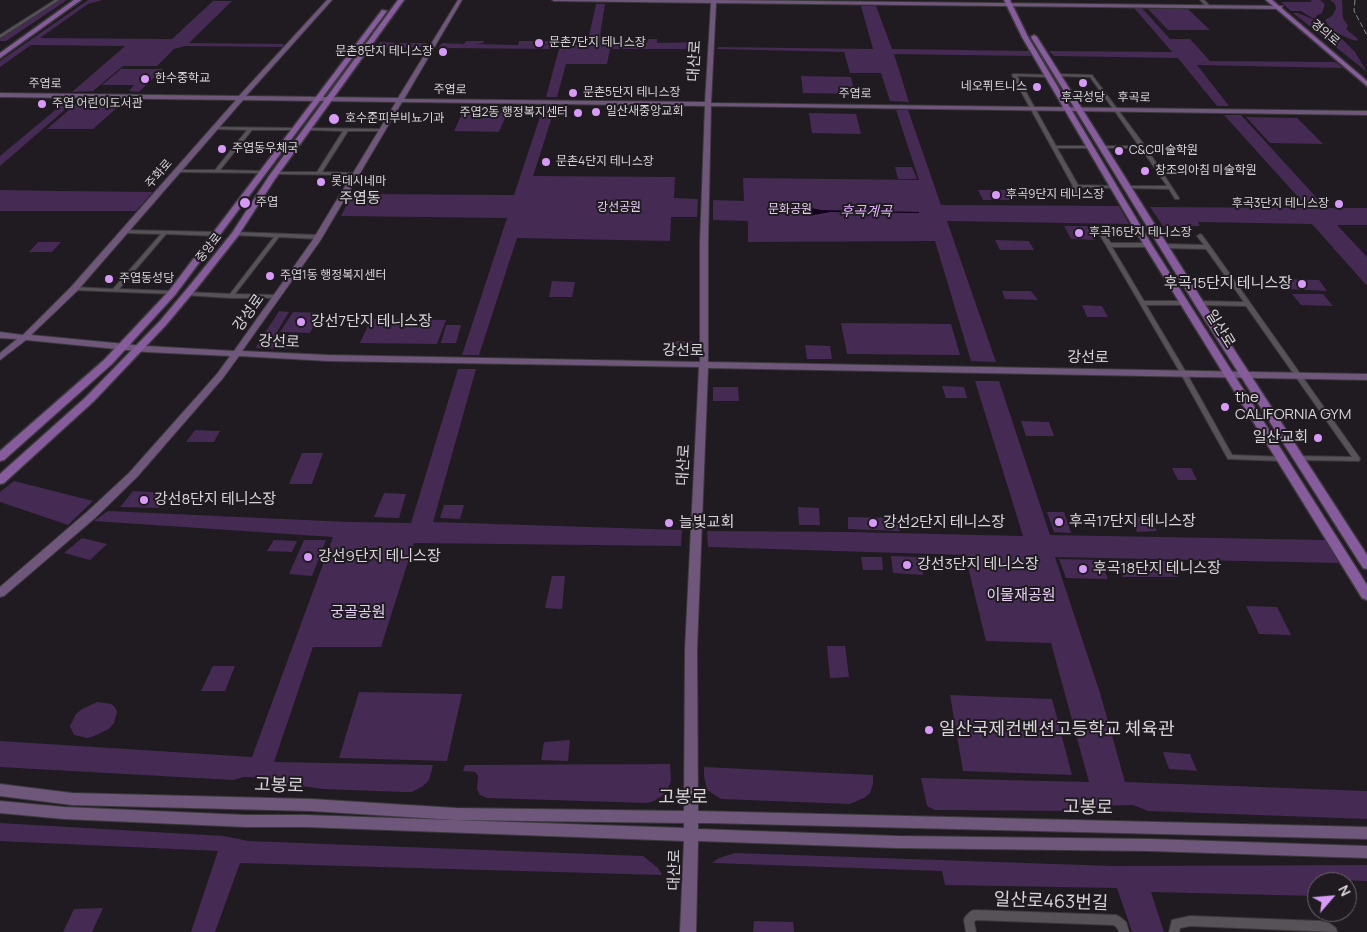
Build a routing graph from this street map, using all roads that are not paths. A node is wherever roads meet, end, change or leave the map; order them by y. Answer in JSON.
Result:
{"nodes":[{"id":1,"x":57,"y":0,"type":"edge"},
{"id":2,"x":68,"y":0,"type":"edge"},
{"id":3,"x":78,"y":0,"type":"edge"},
{"id":4,"x":330,"y":0,"type":"edge"},
{"id":5,"x":401,"y":0,"type":"edge"},
{"id":6,"x":460,"y":0,"type":"edge"},
{"id":7,"x":554,"y":0,"type":"edge"},
{"id":8,"x":612,"y":0,"type":"edge"},
{"id":9,"x":1202,"y":0,"type":"edge"},
{"id":10,"x":1269,"y":0,"type":"edge"},
{"id":11,"x":1273,"y":0,"type":"edge"},
{"id":12,"x":714,"y":1,"type":"edge"},
{"id":13,"x":793,"y":1,"type":"edge"},
{"id":14,"x":876,"y":2,"type":"edge"},
{"id":15,"x":1012,"y":2,"type":"edge"},
{"id":16,"x":1208,"y":6,"type":"junction"},
{"id":17,"x":386,"y":7,"type":"dead end"},
{"id":18,"x":1279,"y":7,"type":"junction"},
{"id":19,"x":0,"y":37,"type":"edge"},
{"id":20,"x":0,"y":48,"type":"edge"},
{"id":21,"x":0,"y":56,"type":"edge"},
{"id":22,"x":1052,"y":75,"type":"junction"},
{"id":23,"x":1367,"y":78,"type":"edge"},
{"id":24,"x":1367,"y":84,"type":"edge"},
{"id":25,"x":0,"y":95,"type":"edge"},
{"id":26,"x":242,"y":98,"type":"junction"},
{"id":27,"x":317,"y":99,"type":"junction"},
{"id":28,"x":330,"y":99,"type":"junction"},
{"id":29,"x":400,"y":100,"type":"junction"},
{"id":30,"x":708,"y":103,"type":"junction"},
{"id":31,"x":900,"y":106,"type":"joint"},
{"id":32,"x":1031,"y":108,"type":"junction"},
{"id":33,"x":1068,"y":108,"type":"junction"},
{"id":34,"x":1080,"y":108,"type":"junction"},
{"id":35,"x":1116,"y":109,"type":"junction"},
{"id":36,"x":1367,"y":113,"type":"edge"},
{"id":37,"x":214,"y":128,"type":"junction"},
{"id":38,"x":250,"y":129,"type":"junction"},
{"id":39,"x":295,"y":129,"type":"junction"},
{"id":40,"x":308,"y":129,"type":"junction"},
{"id":41,"x":346,"y":130,"type":"junction"},
{"id":42,"x":381,"y":130,"type":"junction"},
{"id":43,"x":1054,"y":147,"type":"junction"},
{"id":44,"x":1091,"y":147,"type":"junction"},
{"id":45,"x":1102,"y":147,"type":"junction"},
{"id":46,"x":1143,"y":147,"type":"junction"},
{"id":47,"x":177,"y":170,"type":"junction"},
{"id":48,"x":217,"y":171,"type":"junction"},
{"id":49,"x":263,"y":172,"type":"junction"},
{"id":50,"x":276,"y":172,"type":"junction"},
{"id":51,"x":319,"y":173,"type":"junction"},
{"id":52,"x":356,"y":174,"type":"junction"},
{"id":53,"x":1076,"y":186,"type":"junction"},
{"id":54,"x":1114,"y":187,"type":"junction"},
{"id":55,"x":1126,"y":187,"type":"junction"},
{"id":56,"x":1170,"y":188,"type":"junction"},
{"id":57,"x":1078,"y":196,"type":"dead end"},
{"id":58,"x":1177,"y":198,"type":"dead end"},
{"id":59,"x":123,"y":232,"type":"junction"},
{"id":60,"x":164,"y":234,"type":"junction"},
{"id":61,"x":217,"y":234,"type":"junction"},
{"id":62,"x":235,"y":234,"type":"junction"},
{"id":63,"x":1103,"y":235,"type":"dead end"},
{"id":64,"x":277,"y":236,"type":"junction"},
{"id":65,"x":1200,"y":236,"type":"dead end"},
{"id":66,"x":318,"y":238,"type":"junction"},
{"id":67,"x":1109,"y":245,"type":"junction"},
{"id":68,"x":1148,"y":245,"type":"junction"},
{"id":69,"x":1164,"y":246,"type":"junction"},
{"id":70,"x":1208,"y":247,"type":"junction"},
{"id":71,"x":74,"y":289,"type":"junction"},
{"id":72,"x":114,"y":291,"type":"junction"},
{"id":73,"x":172,"y":293,"type":"junction"},
{"id":74,"x":187,"y":294,"type":"junction"},
{"id":75,"x":231,"y":296,"type":"junction"},
{"id":76,"x":277,"y":297,"type":"junction"},
{"id":77,"x":1143,"y":303,"type":"junction"},
{"id":78,"x":1184,"y":303,"type":"junction"},
{"id":79,"x":1199,"y":304,"type":"junction"},
{"id":80,"x":1248,"y":304,"type":"junction"},
{"id":81,"x":0,"y":334,"type":"edge"},
{"id":82,"x":25,"y":337,"type":"junction"},
{"id":83,"x":121,"y":347,"type":"junction"},
{"id":84,"x":138,"y":348,"type":"junction"},
{"id":85,"x":236,"y":354,"type":"junction"},
{"id":86,"x":0,"y":357,"type":"edge"},
{"id":87,"x":704,"y":365,"type":"junction"},
{"id":88,"x":1184,"y":374,"type":"junction"},
{"id":89,"x":1230,"y":375,"type":"junction"},
{"id":90,"x":1246,"y":375,"type":"junction"},
{"id":91,"x":1296,"y":376,"type":"junction"},
{"id":92,"x":1367,"y":377,"type":"edge"},
{"id":93,"x":0,"y":457,"type":"edge"},
{"id":94,"x":1299,"y":458,"type":"junction"},
{"id":95,"x":1282,"y":459,"type":"junction"},
{"id":96,"x":0,"y":480,"type":"edge"},
{"id":97,"x":1367,"y":565,"type":"edge"},
{"id":98,"x":0,"y":593,"type":"edge"},
{"id":99,"x":1367,"y":595,"type":"edge"},
{"id":100,"x":0,"y":790,"type":"edge"},
{"id":101,"x":0,"y":807,"type":"edge"},
{"id":102,"x":690,"y":817,"type":"junction"},
{"id":103,"x":1367,"y":833,"type":"edge"},
{"id":104,"x":690,"y":835,"type":"junction"},
{"id":105,"x":1367,"y":852,"type":"edge"},
{"id":106,"x":1330,"y":930,"type":"edge"},
{"id":107,"x":688,"y":932,"type":"edge"},
{"id":108,"x":971,"y":932,"type":"edge"},
{"id":109,"x":1124,"y":932,"type":"edge"},
{"id":110,"x":1174,"y":932,"type":"edge"}],
"edges":[{"from":1,"to":19,"type":"street"},
{"from":2,"to":20,"type":"main road"},
{"from":3,"to":21,"type":"main road"},
{"from":4,"to":26,"type":"main road","name":"주화로"},
{"from":5,"to":28,"type":"main road","name":"중앙로"},
{"from":6,"to":29,"type":"main road","name":"강성로"},
{"from":7,"to":8,"type":"main road"},
{"from":8,"to":12,"type":"main road"},
{"from":9,"to":16,"type":"street"},
{"from":10,"to":18,"type":"main road","name":"경의로"},
{"from":11,"to":18,"type":"main road","name":"경의로"},
{"from":12,"to":13,"type":"main road"},
{"from":12,"to":30,"type":"main road","name":"대산로"},
{"from":13,"to":14,"type":"main road"},
{"from":14,"to":15,"type":"main road"},
{"from":15,"to":16,"type":"main road"},
{"from":15,"to":22,"type":"main road","name":"일산로"},
{"from":16,"to":18,"type":"main road"},
{"from":17,"to":27,"type":"main road","name":"중앙로"},
{"from":18,"to":23,"type":"main road","name":"경의로"},
{"from":18,"to":24,"type":"main road","name":"경의로"},
{"from":22,"to":32,"type":"street"},
{"from":22,"to":33,"type":"main road","name":"일산로"},
{"from":22,"to":34,"type":"main road","name":"일산로"},
{"from":22,"to":35,"type":"street"},
{"from":25,"to":26,"type":"main road","name":"주엽로"},
{"from":26,"to":27,"type":"main road","name":"주엽로"},
{"from":26,"to":37,"type":"main road","name":"주화로"},
{"from":27,"to":28,"type":"main road","name":"주엽로"},
{"from":27,"to":39,"type":"main road","name":"중앙로"},
{"from":28,"to":29,"type":"main road","name":"주엽로"},
{"from":28,"to":40,"type":"main road","name":"중앙로"},
{"from":29,"to":30,"type":"main road","name":"주엽로"},
{"from":29,"to":42,"type":"main road","name":"강성로"},
{"from":30,"to":31,"type":"main road","name":"주엽로"},
{"from":30,"to":87,"type":"main road","name":"대산로"},
{"from":31,"to":32,"type":"main road","name":"후곡로"},
{"from":32,"to":33,"type":"main road","name":"후곡로"},
{"from":32,"to":43,"type":"street"},
{"from":33,"to":34,"type":"main road","name":"후곡로"},
{"from":33,"to":44,"type":"main road","name":"일산로"},
{"from":34,"to":35,"type":"main road","name":"후곡로"},
{"from":34,"to":45,"type":"main road","name":"일산로"},
{"from":35,"to":36,"type":"main road","name":"후곡로"},
{"from":35,"to":46,"type":"street"},
{"from":37,"to":38,"type":"street"},
{"from":37,"to":47,"type":"main road","name":"주화로"},
{"from":38,"to":39,"type":"street"},
{"from":38,"to":48,"type":"street"},
{"from":39,"to":49,"type":"main road","name":"중앙로"},
{"from":40,"to":41,"type":"street"},
{"from":40,"to":50,"type":"main road","name":"중앙로"},
{"from":41,"to":42,"type":"street"},
{"from":41,"to":51,"type":"street"},
{"from":42,"to":52,"type":"main road","name":"강성로"},
{"from":43,"to":44,"type":"street"},
{"from":43,"to":53,"type":"street"},
{"from":44,"to":54,"type":"main road","name":"일산로"},
{"from":45,"to":46,"type":"street"},
{"from":45,"to":55,"type":"main road","name":"일산로"},
{"from":46,"to":56,"type":"street"},
{"from":47,"to":48,"type":"street"},
{"from":47,"to":59,"type":"main road","name":"주화로"},
{"from":48,"to":49,"type":"street"},
{"from":49,"to":61,"type":"main road","name":"중앙로"},
{"from":50,"to":51,"type":"street"},
{"from":50,"to":62,"type":"main road","name":"중앙로"},
{"from":51,"to":52,"type":"street"},
{"from":52,"to":66,"type":"main road","name":"강성로"},
{"from":53,"to":54,"type":"street"},
{"from":53,"to":57,"type":"street"},
{"from":54,"to":68,"type":"main road","name":"일산로"},
{"from":55,"to":56,"type":"street"},
{"from":55,"to":69,"type":"main road","name":"일산로"},
{"from":56,"to":58,"type":"street"},
{"from":59,"to":60,"type":"street"},
{"from":59,"to":71,"type":"main road","name":"주화로"},
{"from":60,"to":61,"type":"street"},
{"from":60,"to":72,"type":"street"},
{"from":61,"to":73,"type":"main road","name":"중앙로"},
{"from":62,"to":64,"type":"street"},
{"from":62,"to":74,"type":"main road","name":"중앙로"},
{"from":63,"to":67,"type":"street"},
{"from":64,"to":66,"type":"street"},
{"from":64,"to":75,"type":"street"},
{"from":65,"to":70,"type":"street"},
{"from":66,"to":76,"type":"main road","name":"강성로"},
{"from":67,"to":68,"type":"street"},
{"from":67,"to":77,"type":"street"},
{"from":68,"to":78,"type":"main road","name":"일산로"},
{"from":69,"to":70,"type":"street"},
{"from":69,"to":79,"type":"main road","name":"일산로"},
{"from":70,"to":80,"type":"street"},
{"from":71,"to":72,"type":"street"},
{"from":71,"to":82,"type":"main road","name":"주화로"},
{"from":72,"to":73,"type":"street"},
{"from":73,"to":83,"type":"main road","name":"중앙로"},
{"from":74,"to":75,"type":"street"},
{"from":74,"to":84,"type":"main road","name":"중앙로"},
{"from":75,"to":76,"type":"street"},
{"from":76,"to":85,"type":"main road","name":"강성로"},
{"from":77,"to":78,"type":"street"},
{"from":77,"to":88,"type":"street"},
{"from":78,"to":89,"type":"main road","name":"일산로"},
{"from":79,"to":80,"type":"street"},
{"from":79,"to":90,"type":"main road","name":"일산로"},
{"from":80,"to":91,"type":"street"},
{"from":81,"to":82,"type":"main road","name":"강선로"},
{"from":82,"to":83,"type":"main road","name":"강선로"},
{"from":82,"to":86,"type":"main road","name":"주화로"},
{"from":83,"to":84,"type":"main road","name":"강선로"},
{"from":83,"to":93,"type":"main road","name":"중앙로"},
{"from":84,"to":85,"type":"main road","name":"강선로"},
{"from":84,"to":96,"type":"main road","name":"중앙로"},
{"from":85,"to":87,"type":"main road","name":"강선로"},
{"from":85,"to":98,"type":"main road","name":"강성로"},
{"from":87,"to":88,"type":"main road","name":"강선로"},
{"from":87,"to":102,"type":"main road","name":"대산로"},
{"from":88,"to":89,"type":"main road","name":"강선로"},
{"from":88,"to":95,"type":"street"},
{"from":89,"to":90,"type":"main road","name":"강선로"},
{"from":89,"to":95,"type":"main road","name":"일산로"},
{"from":90,"to":91,"type":"main road","name":"강선로"},
{"from":90,"to":94,"type":"main road","name":"일산로"},
{"from":91,"to":92,"type":"main road","name":"강선로"},
{"from":91,"to":94,"type":"street"},
{"from":94,"to":97,"type":"main road","name":"일산로"},
{"from":95,"to":99,"type":"main road","name":"일산로"},
{"from":100,"to":102,"type":"main road","name":"고봉로"},
{"from":101,"to":104,"type":"main road"},
{"from":102,"to":103,"type":"main road","name":"고봉로"},
{"from":102,"to":104,"type":"main road","name":"대산로"},
{"from":104,"to":105,"type":"main road"},
{"from":104,"to":107,"type":"main road","name":"대산로"},
{"from":106,"to":110,"type":"street"},
{"from":108,"to":109,"type":"street","name":"일산로463번길"}]}
